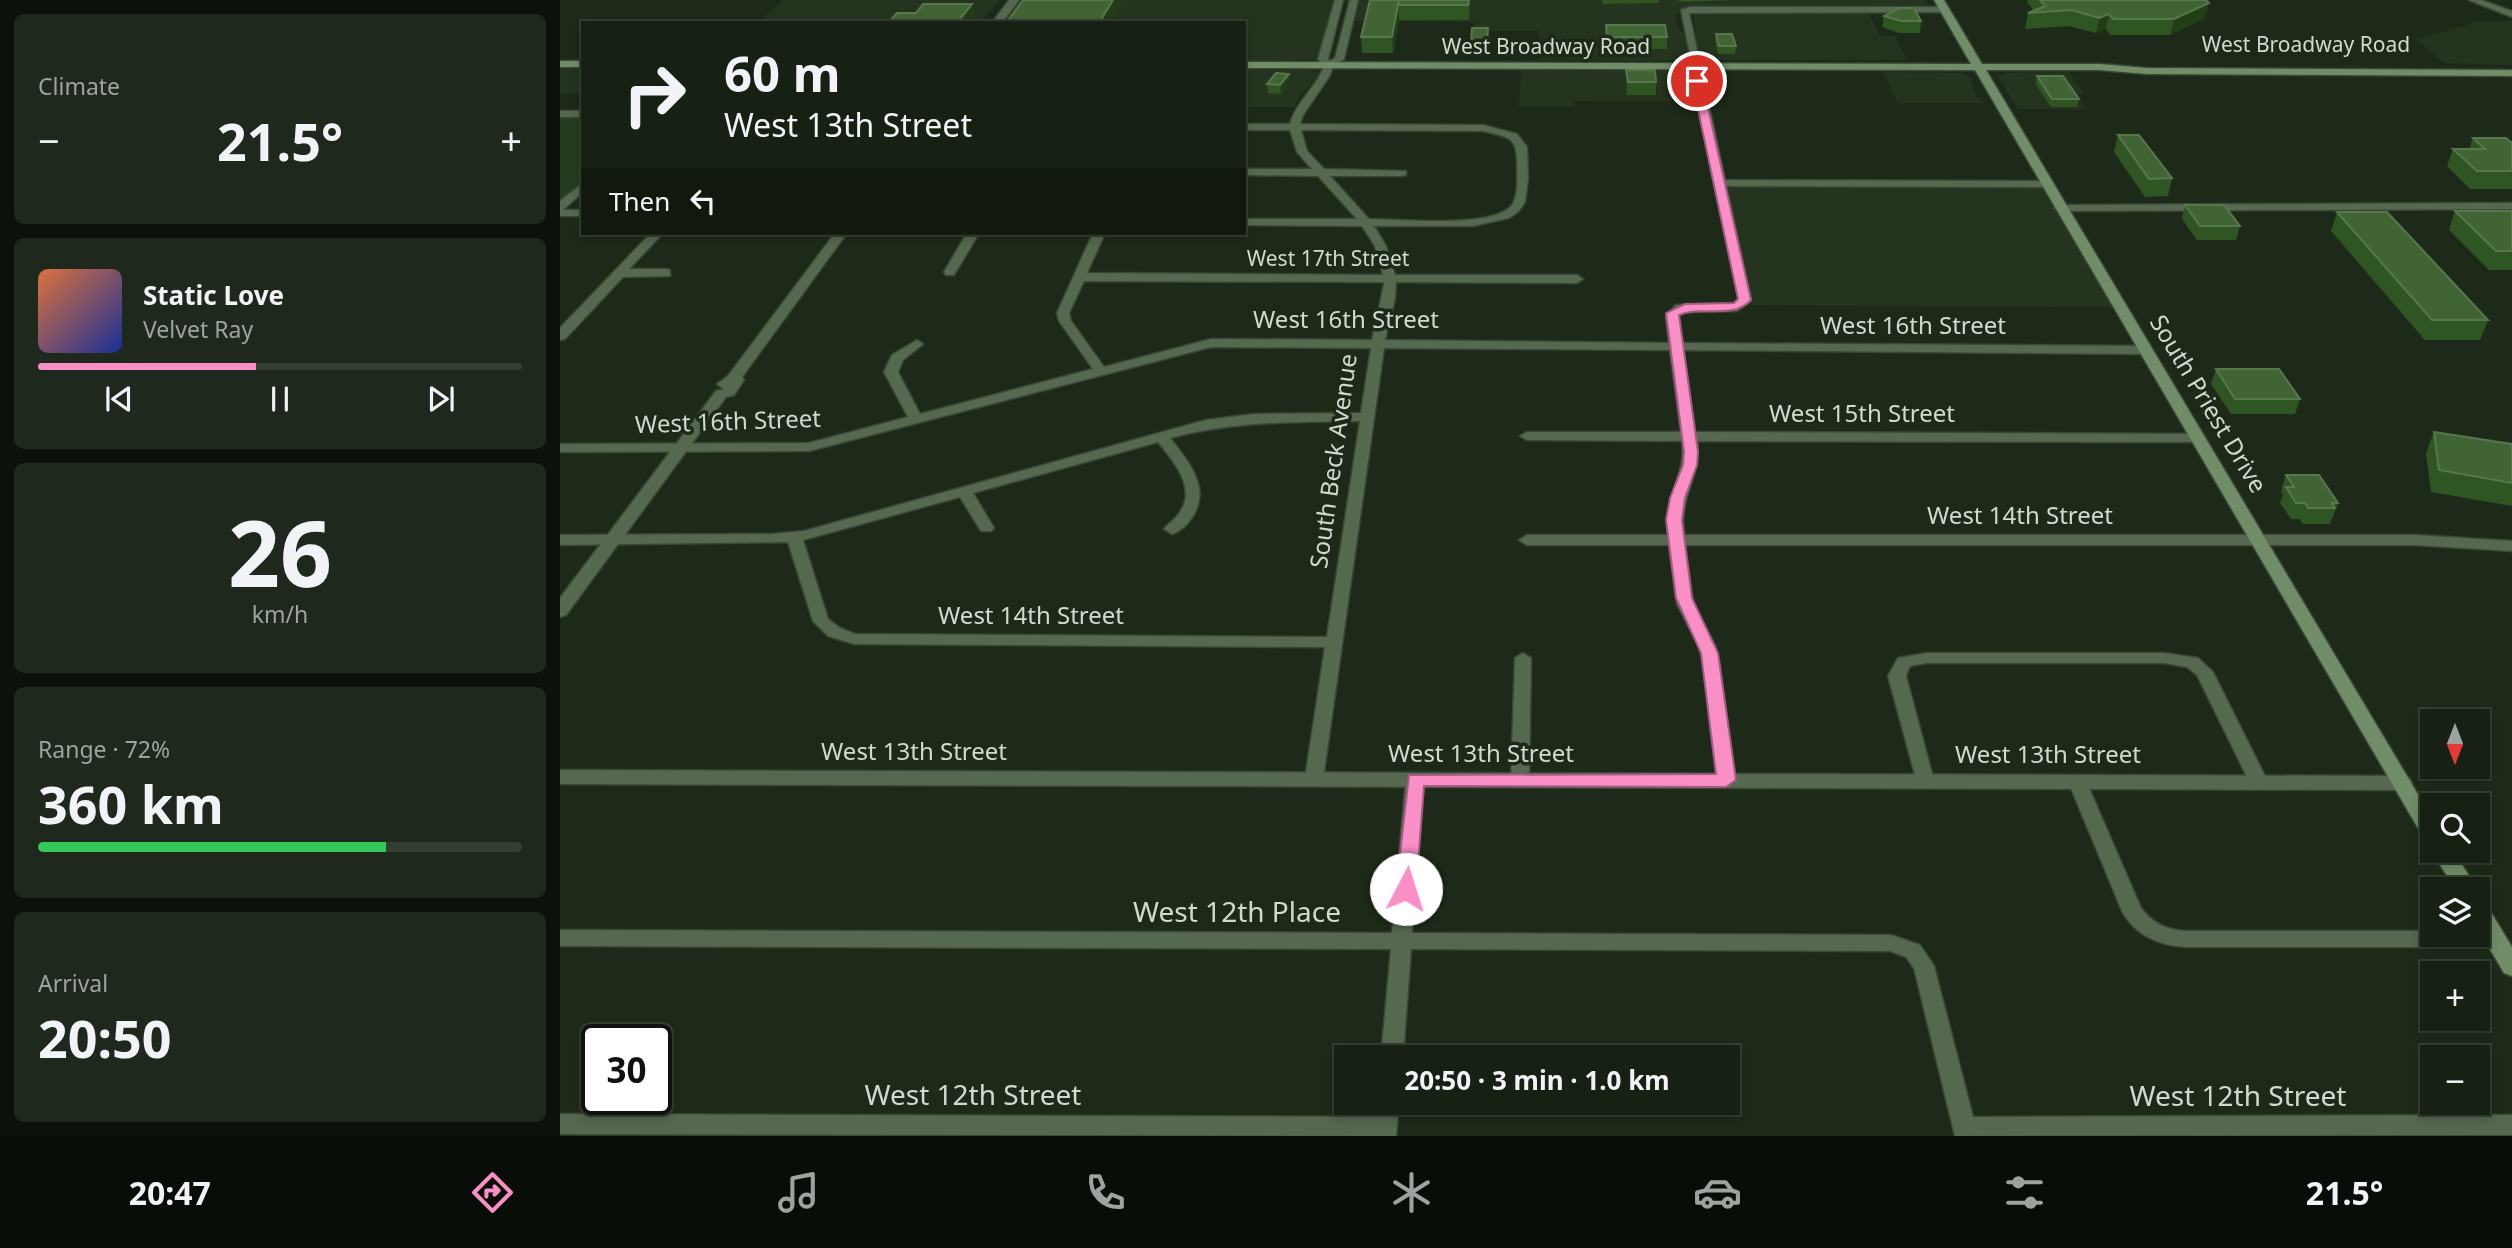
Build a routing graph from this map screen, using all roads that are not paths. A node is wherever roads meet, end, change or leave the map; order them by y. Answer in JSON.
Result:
{"nodes":[{"id":1,"x":1014,"y":0,"type":"edge"},
{"id":2,"x":1339,"y":0,"type":"edge"},
{"id":3,"x":1354,"y":0,"type":"edge"},
{"id":4,"x":2473,"y":0,"type":"edge"},
{"id":5,"x":1942,"y":5,"type":"edge"},
{"id":6,"x":2512,"y":14,"type":"edge"},
{"id":7,"x":998,"y":21,"type":"edge"},
{"id":8,"x":560,"y":64,"type":"edge"},
{"id":9,"x":581,"y":64,"type":"edge"},
{"id":10,"x":1246,"y":65,"type":"edge"},
{"id":11,"x":1329,"y":66,"type":"junction"},
{"id":12,"x":1694,"y":66,"type":"junction"},
{"id":13,"x":1978,"y":67,"type":"junction"},
{"id":14,"x":2100,"y":67,"type":"junction"},
{"id":15,"x":2512,"y":67,"type":"edge"},
{"id":16,"x":2512,"y":73,"type":"edge"},
{"id":17,"x":560,"y":114,"type":"edge"},
{"id":18,"x":581,"y":114,"type":"edge"},
{"id":19,"x":1246,"y":127,"type":"edge"},
{"id":20,"x":1295,"y":127,"type":"junction"},
{"id":21,"x":1246,"y":172,"type":"edge"},
{"id":22,"x":1320,"y":173,"type":"junction"},
{"id":23,"x":1402,"y":173,"type":"dead end"},
{"id":24,"x":1719,"y":183,"type":"junction"},
{"id":25,"x":2047,"y":184,"type":"junction"},
{"id":26,"x":581,"y":188,"type":"edge"},
{"id":27,"x":2512,"y":206,"type":"edge"},
{"id":28,"x":560,"y":207,"type":"edge"},
{"id":29,"x":2060,"y":208,"type":"junction"},
{"id":30,"x":560,"y":213,"type":"edge"},
{"id":31,"x":581,"y":213,"type":"edge"},
{"id":32,"x":1246,"y":222,"type":"edge"},
{"id":33,"x":1364,"y":223,"type":"junction"},
{"id":34,"x":655,"y":235,"type":"edge"},
{"id":35,"x":840,"y":235,"type":"edge"},
{"id":36,"x":972,"y":235,"type":"edge"},
{"id":37,"x":1098,"y":235,"type":"edge"},
{"id":38,"x":950,"y":272,"type":"dead end"},
{"id":39,"x":619,"y":273,"type":"junction"},
{"id":40,"x":666,"y":273,"type":"dead end"},
{"id":41,"x":1078,"y":277,"type":"junction"},
{"id":42,"x":1390,"y":278,"type":"junction"},
{"id":43,"x":1577,"y":279,"type":"dead end"},
{"id":44,"x":560,"y":336,"type":"edge"},
{"id":45,"x":1378,"y":342,"type":"junction"},
{"id":46,"x":917,"y":344,"type":"dead end"},
{"id":47,"x":1677,"y":348,"type":"junction"},
{"id":48,"x":2145,"y":350,"type":"junction"},
{"id":49,"x":1101,"y":371,"type":"junction"},
{"id":50,"x":1367,"y":417,"type":"junction"},
{"id":51,"x":916,"y":419,"type":"junction"},
{"id":52,"x":1161,"y":436,"type":"junction"},
{"id":53,"x":1527,"y":436,"type":"dead end"},
{"id":54,"x":1689,"y":436,"type":"junction"},
{"id":55,"x":2198,"y":438,"type":"junction"},
{"id":56,"x":560,"y":448,"type":"edge"},
{"id":57,"x":681,"y":448,"type":"junction"},
{"id":58,"x":965,"y":492,"type":"junction"},
{"id":59,"x":986,"y":528,"type":"dead end"},
{"id":60,"x":1172,"y":529,"type":"dead end"},
{"id":61,"x":794,"y":537,"type":"junction"},
{"id":62,"x":560,"y":540,"type":"edge"},
{"id":63,"x":613,"y":540,"type":"junction"},
{"id":64,"x":1527,"y":540,"type":"dead end"},
{"id":65,"x":1676,"y":540,"type":"junction"},
{"id":66,"x":2259,"y":541,"type":"junction"},
{"id":67,"x":2512,"y":546,"type":"edge"},
{"id":68,"x":560,"y":611,"type":"edge"},
{"id":69,"x":1335,"y":642,"type":"junction"},
{"id":70,"x":1522,"y":658,"type":"dead end"},
{"id":71,"x":560,"y":777,"type":"edge"},
{"id":72,"x":1314,"y":779,"type":"junction"},
{"id":73,"x":1415,"y":780,"type":"junction"},
{"id":74,"x":1520,"y":780,"type":"junction"},
{"id":75,"x":1726,"y":780,"type":"junction"},
{"id":76,"x":1925,"y":781,"type":"junction"},
{"id":77,"x":2077,"y":782,"type":"junction"},
{"id":78,"x":2259,"y":782,"type":"junction"},
{"id":79,"x":2402,"y":783,"type":"junction"},
{"id":80,"x":2420,"y":814,"type":"edge"},
{"id":81,"x":2490,"y":930,"type":"edge"},
{"id":82,"x":560,"y":938,"type":"edge"},
{"id":83,"x":2495,"y":939,"type":"junction"},
{"id":84,"x":1402,"y":941,"type":"junction"},
{"id":85,"x":2512,"y":967,"type":"edge"},
{"id":86,"x":1393,"y":1045,"type":"edge"},
{"id":87,"x":560,"y":1124,"type":"edge"},
{"id":88,"x":2512,"y":1125,"type":"edge"},
{"id":89,"x":1385,"y":1131,"type":"edge"},
{"id":90,"x":1965,"y":1131,"type":"edge"}],
"edges":[{"from":1,"to":7,"type":"street"},
{"from":2,"to":11,"type":"street"},
{"from":3,"to":11,"type":"street"},
{"from":4,"to":6,"type":"street"},
{"from":5,"to":12,"type":"street"},
{"from":5,"to":13,"type":"main road","name":"South Priest Drive"},
{"from":8,"to":9,"type":"main road"},
{"from":10,"to":11,"type":"main road","name":"West Broadway Road"},
{"from":11,"to":12,"type":"main road","name":"West Broadway Road"},
{"from":11,"to":20,"type":"street"},
{"from":12,"to":13,"type":"main road","name":"West Broadway Road"},
{"from":12,"to":24,"type":"street"},
{"from":13,"to":14,"type":"main road","name":"West Broadway Road"},
{"from":13,"to":25,"type":"main road","name":"South Priest Drive"},
{"from":14,"to":15,"type":"main road","name":"West Broadway Road"},
{"from":14,"to":16,"type":"main road","name":"West Broadway Road"},
{"from":17,"to":18,"type":"street"},
{"from":19,"to":20,"type":"street"},
{"from":20,"to":22,"type":"street","name":"South Beck Avenue"},
{"from":20,"to":33,"type":"street"},
{"from":21,"to":22,"type":"street"},
{"from":22,"to":23,"type":"street"},
{"from":22,"to":33,"type":"street","name":"South Beck Avenue"},
{"from":24,"to":25,"type":"street"},
{"from":24,"to":47,"type":"street"},
{"from":25,"to":29,"type":"main road","name":"South Priest Drive"},
{"from":26,"to":28,"type":"street"},
{"from":27,"to":29,"type":"street"},
{"from":29,"to":48,"type":"main road","name":"South Priest Drive"},
{"from":30,"to":31,"type":"street"},
{"from":32,"to":33,"type":"street"},
{"from":33,"to":42,"type":"street","name":"South Beck Avenue"},
{"from":34,"to":39,"type":"street"},
{"from":35,"to":57,"type":"street"},
{"from":36,"to":38,"type":"street"},
{"from":37,"to":41,"type":"street"},
{"from":39,"to":40,"type":"street"},
{"from":39,"to":44,"type":"street"},
{"from":41,"to":42,"type":"street","name":"West 17th Street"},
{"from":41,"to":49,"type":"street"},
{"from":42,"to":43,"type":"street","name":"West 17th Street"},
{"from":42,"to":45,"type":"street","name":"South Beck Avenue"},
{"from":45,"to":47,"type":"street","name":"West 16th Street"},
{"from":45,"to":49,"type":"street","name":"West 16th Street"},
{"from":45,"to":50,"type":"street","name":"South Beck Avenue"},
{"from":46,"to":51,"type":"street"},
{"from":47,"to":48,"type":"street","name":"West 16th Street"},
{"from":47,"to":54,"type":"street"},
{"from":48,"to":55,"type":"main road","name":"South Priest Drive"},
{"from":49,"to":51,"type":"street","name":"West 16th Street"},
{"from":50,"to":52,"type":"street"},
{"from":50,"to":69,"type":"street","name":"South Beck Avenue"},
{"from":51,"to":57,"type":"street","name":"West 16th Street"},
{"from":52,"to":58,"type":"street"},
{"from":52,"to":60,"type":"street"},
{"from":53,"to":54,"type":"street","name":"West 15th Street"},
{"from":54,"to":55,"type":"street","name":"West 15th Street"},
{"from":54,"to":65,"type":"street"},
{"from":55,"to":66,"type":"main road","name":"South Priest Drive"},
{"from":56,"to":57,"type":"street","name":"West 16th Street"},
{"from":57,"to":63,"type":"street"},
{"from":58,"to":59,"type":"street"},
{"from":58,"to":61,"type":"street"},
{"from":61,"to":63,"type":"street"},
{"from":61,"to":69,"type":"street","name":"West 14th Street"},
{"from":62,"to":63,"type":"street"},
{"from":63,"to":68,"type":"street"},
{"from":64,"to":65,"type":"street","name":"West 14th Street"},
{"from":65,"to":66,"type":"street","name":"West 14th Street"},
{"from":65,"to":75,"type":"street"},
{"from":66,"to":67,"type":"street","name":"West 14th Street"},
{"from":66,"to":79,"type":"main road","name":"South Priest Drive"},
{"from":69,"to":72,"type":"street","name":"South Beck Avenue"},
{"from":70,"to":74,"type":"street"},
{"from":71,"to":72,"type":"street","name":"West 13th Street"},
{"from":72,"to":73,"type":"street","name":"West 13th Street"},
{"from":73,"to":74,"type":"street","name":"West 13th Street"},
{"from":73,"to":84,"type":"street"},
{"from":74,"to":75,"type":"street","name":"West 13th Street"},
{"from":75,"to":76,"type":"street","name":"West 13th Street"},
{"from":76,"to":77,"type":"street","name":"West 13th Street"},
{"from":76,"to":78,"type":"street"},
{"from":77,"to":78,"type":"street","name":"West 13th Street"},
{"from":77,"to":83,"type":"street"},
{"from":78,"to":79,"type":"street","name":"West 13th Street"},
{"from":79,"to":80,"type":"main road","name":"South Priest Drive"},
{"from":81,"to":83,"type":"main road"},
{"from":82,"to":84,"type":"street","name":"West 12th Place"},
{"from":83,"to":85,"type":"main road"},
{"from":84,"to":86,"type":"street"},
{"from":84,"to":90,"type":"street","name":"West 12th Place"},
{"from":87,"to":89,"type":"street","name":"West 12th Street"},
{"from":88,"to":90,"type":"street","name":"West 12th Street"}]}
